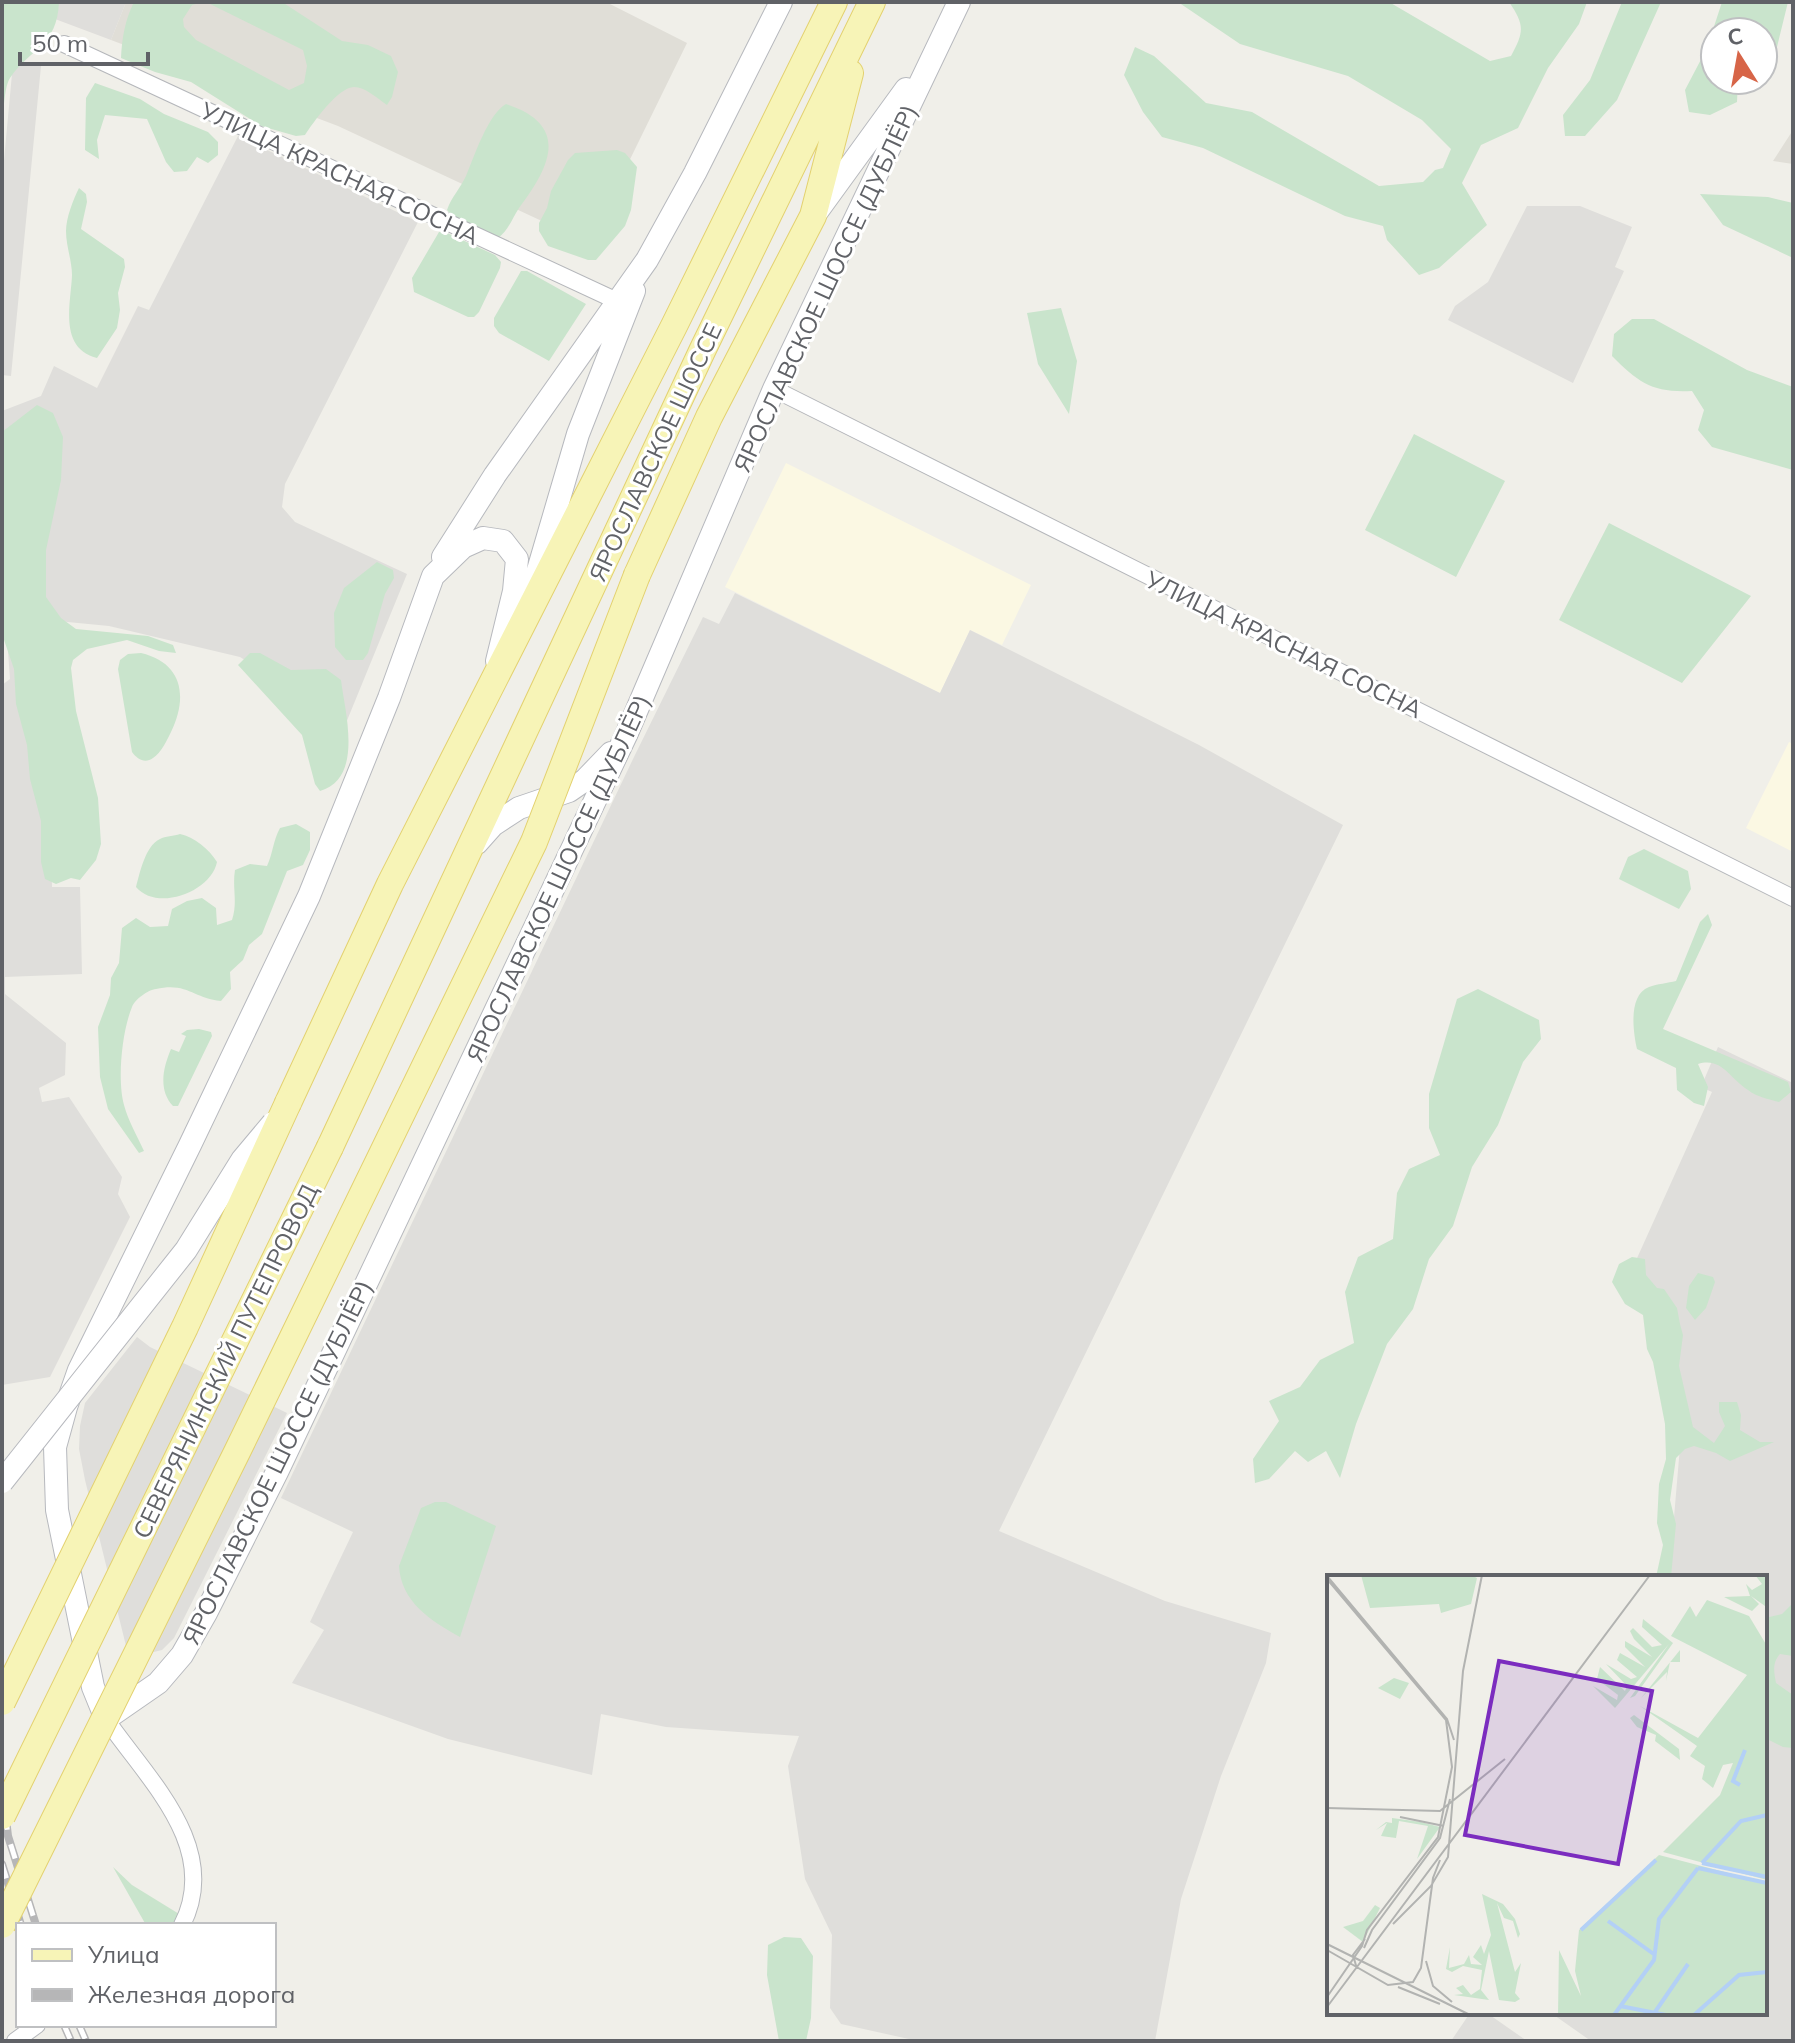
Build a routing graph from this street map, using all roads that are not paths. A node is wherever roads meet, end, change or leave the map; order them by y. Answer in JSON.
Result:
{"nodes":[{"id":1,"x":781,"y":2,"type":"edge"},
{"id":2,"x":834,"y":2,"type":"edge"},
{"id":3,"x":959,"y":2,"type":"edge"},
{"id":4,"x":868,"y":11,"type":"edge"},
{"id":5,"x":64,"y":44,"type":"dead end"},
{"id":6,"x":935,"y":49,"type":"junction"},
{"id":7,"x":813,"y":216,"type":"junction"},
{"id":8,"x":647,"y":260,"type":"junction"},
{"id":9,"x":617,"y":301,"type":"junction"},
{"id":10,"x":774,"y":389,"type":"junction"},
{"id":11,"x":433,"y":576,"type":"junction"},
{"id":12,"x":520,"y":633,"type":"junction"},
{"id":13,"x":493,"y":682,"type":"junction"},
{"id":14,"x":627,"y":733,"type":"junction"},
{"id":15,"x":466,"y":856,"type":"junction"},
{"id":16,"x":1793,"y":898,"type":"edge"},
{"id":17,"x":442,"y":904,"type":"joint"},
{"id":18,"x":288,"y":1103,"type":"junction"},
{"id":19,"x":2,"y":1482,"type":"edge"},
{"id":20,"x":2,"y":1702,"type":"edge"},
{"id":21,"x":112,"y":1728,"type":"junction"},
{"id":22,"x":2,"y":1816,"type":"edge"},
{"id":23,"x":183,"y":1923,"type":"edge"},
{"id":24,"x":2,"y":1925,"type":"edge"}],
"edges":[{"from":1,"to":8,"type":"street"},
{"from":2,"to":12,"type":"main road","name":"ЯРОСЛАВСКОЕ ШОССЕ"},
{"from":3,"to":6,"type":"street","name":"ЯРОСЛАВСКОЕ ШОССЕ (ДУБЛЁР)"},
{"from":4,"to":7,"type":"main road"},
{"from":4,"to":15,"type":"main road","name":"ЯРОСЛАВСКОЕ ШОССЕ"},
{"from":5,"to":9,"type":"street","name":"УЛИЦА КРАСНАЯ СОСНА"},
{"from":6,"to":7,"type":"street"},
{"from":6,"to":10,"type":"street","name":"ЯРОСЛАВСКОЕ ШОССЕ (ДУБЛЁР)"},
{"from":7,"to":24,"type":"main road","bridge":true},
{"from":8,"to":9,"type":"street"},
{"from":8,"to":12,"type":"street"},
{"from":9,"to":11,"type":"street"},
{"from":10,"to":14,"type":"street","name":"ЯРОСЛАВСКОЕ ШОССЕ (ДУБЛЁР)"},
{"from":10,"to":16,"type":"street","name":"УЛИЦА КРАСНАЯ СОСНА"},
{"from":11,"to":13,"type":"street"},
{"from":11,"to":21,"type":"street"},
{"from":12,"to":13,"type":"main road","name":"ЯРОСЛАВСКОЕ ШОССЕ"},
{"from":13,"to":18,"type":"main road","name":"ЯРОСЛАВСКОЕ ШОССЕ"},
{"from":14,"to":15,"type":"street"},
{"from":14,"to":21,"type":"street","name":"ЯРОСЛАВСКОЕ ШОССЕ (ДУБЛЁР)"},
{"from":15,"to":17,"type":"main road","name":"ЯРОСЛАВСКОЕ ШОССЕ"},
{"from":17,"to":22,"type":"main road","name":"СЕВЕРЯНИНСКИЙ ПУТЕПРОВОД","bridge":true},
{"from":18,"to":19,"type":"street","bridge":true},
{"from":18,"to":20,"type":"main road","bridge":true},
{"from":21,"to":23,"type":"street"}]}
